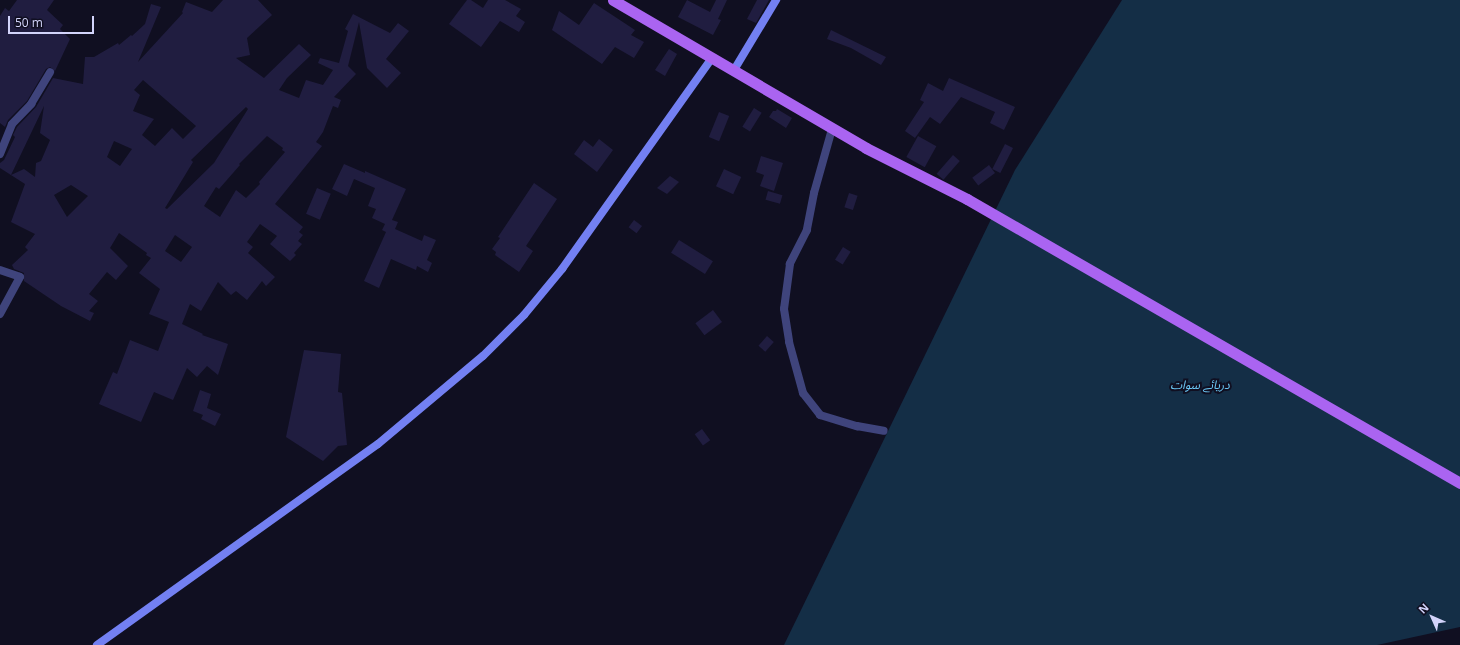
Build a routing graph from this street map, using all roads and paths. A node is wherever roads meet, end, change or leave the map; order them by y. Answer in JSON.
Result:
{"nodes":[{"id":1,"x":613,"y":0,"type":"edge"},
{"id":2,"x":776,"y":0,"type":"edge"},
{"id":3,"x":712,"y":58,"type":"junction"},
{"id":4,"x":734,"y":70,"type":"junction"},
{"id":5,"x":50,"y":72,"type":"dead end"},
{"id":6,"x":832,"y":129,"type":"junction"},
{"id":7,"x":0,"y":154,"type":"edge"},
{"id":8,"x":0,"y":270,"type":"edge"},
{"id":9,"x":0,"y":314,"type":"edge"},
{"id":10,"x":884,"y":431,"type":"dead end"},
{"id":11,"x":1460,"y":483,"type":"edge"},
{"id":12,"x":97,"y":645,"type":"edge"}],
"edges":[{"from":1,"to":3,"type":"main road"},
{"from":2,"to":4,"type":"main road"},
{"from":3,"to":4,"type":"main road"},
{"from":3,"to":12,"type":"main road"},
{"from":4,"to":6,"type":"main road"},
{"from":5,"to":7,"type":"street"},
{"from":6,"to":10,"type":"street"},
{"from":6,"to":11,"type":"main road"},
{"from":8,"to":9,"type":"street"}]}
